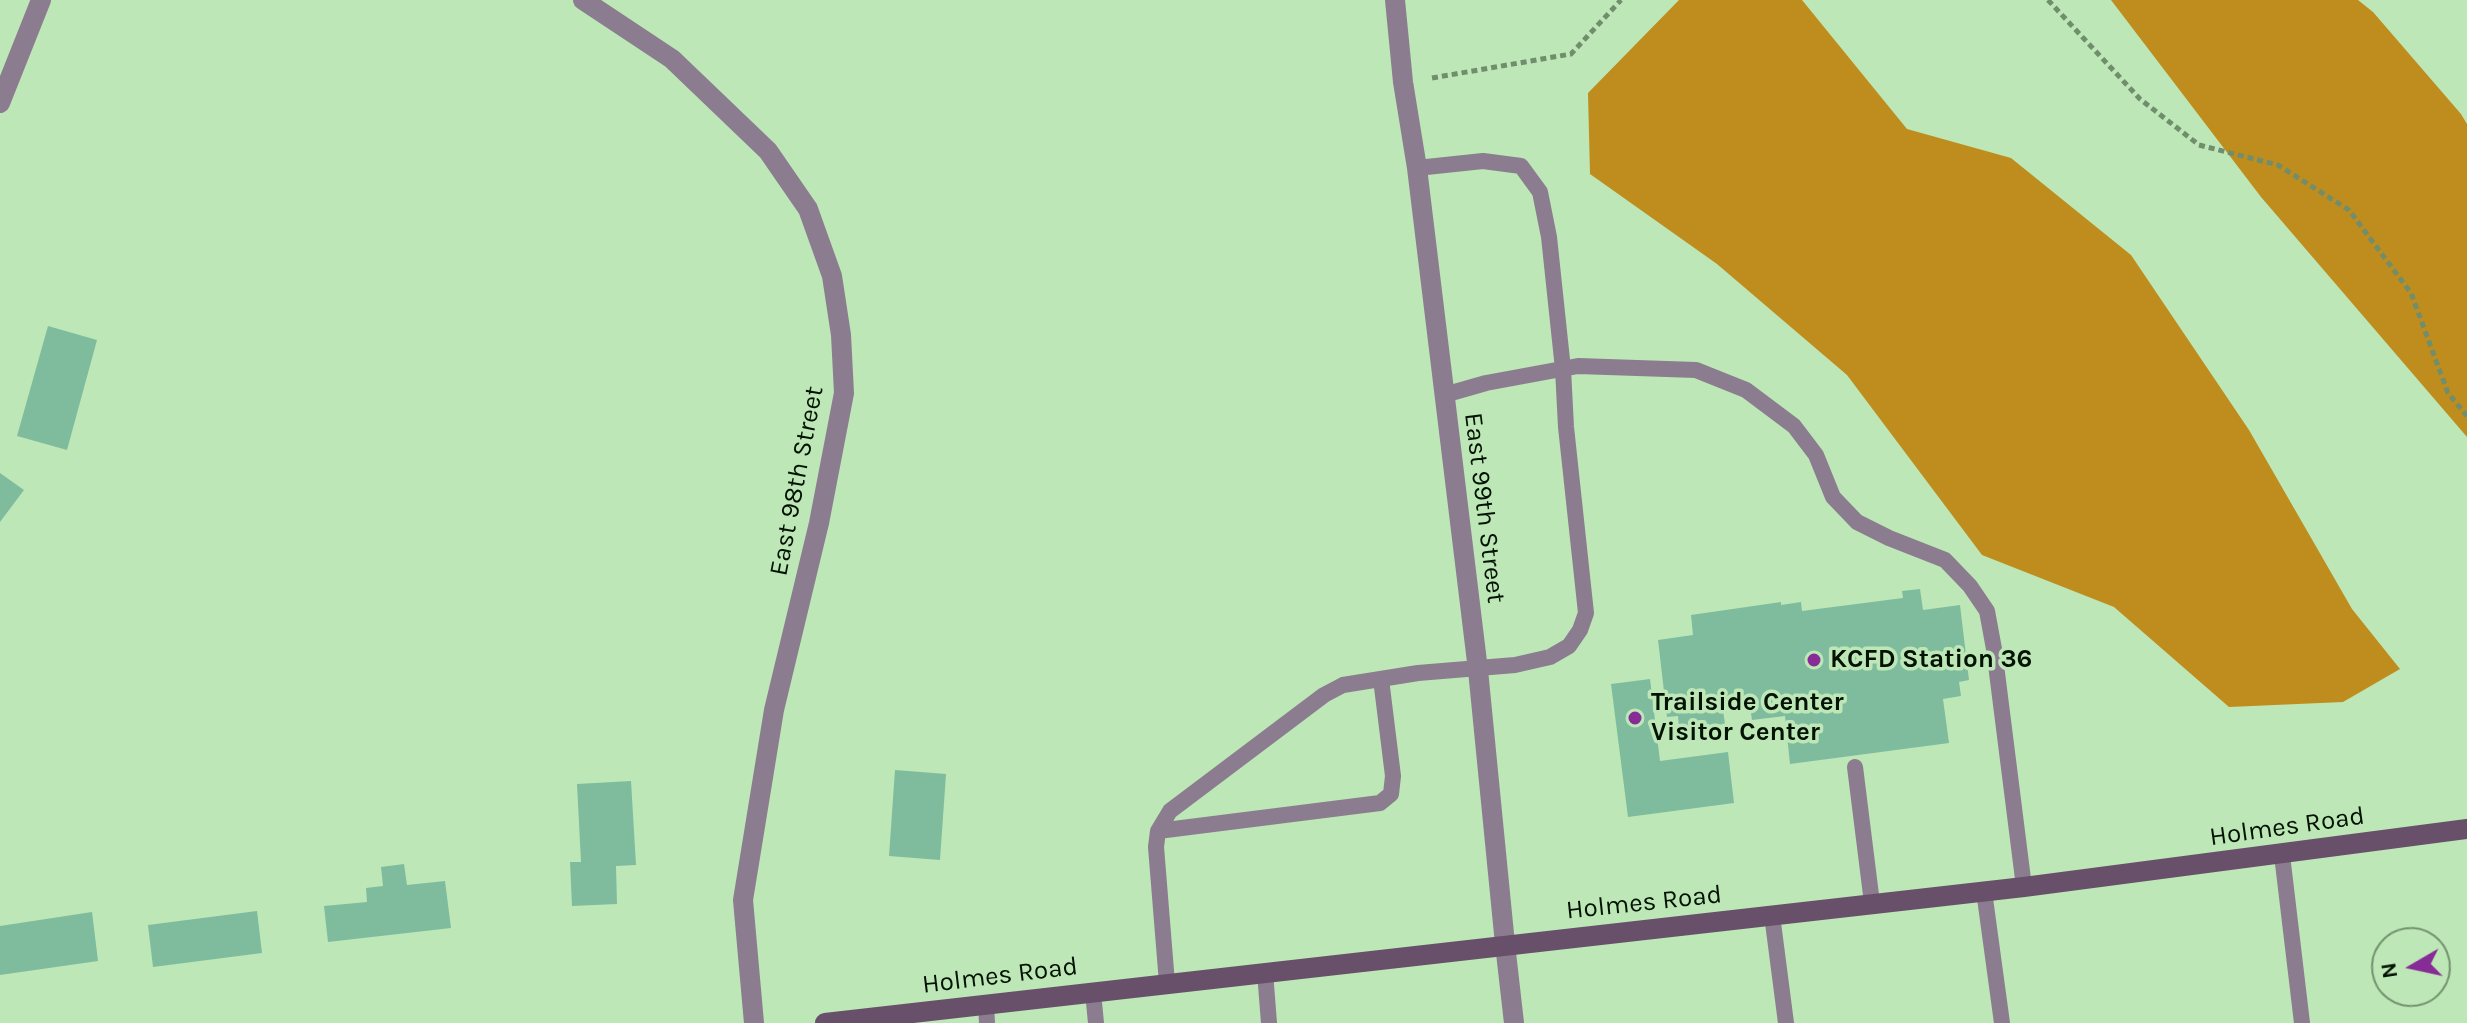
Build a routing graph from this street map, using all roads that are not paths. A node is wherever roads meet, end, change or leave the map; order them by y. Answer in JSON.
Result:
{"nodes":[{"id":1,"x":41,"y":0,"type":"edge"},
{"id":2,"x":583,"y":0,"type":"edge"},
{"id":3,"x":1395,"y":0,"type":"edge"},
{"id":4,"x":0,"y":103,"type":"edge"},
{"id":5,"x":1417,"y":168,"type":"junction"},
{"id":6,"x":1563,"y":369,"type":"junction"},
{"id":7,"x":1444,"y":395,"type":"junction"},
{"id":8,"x":1478,"y":670,"type":"junction"},
{"id":9,"x":1381,"y":679,"type":"junction"},
{"id":10,"x":1855,"y":767,"type":"dead end"},
{"id":11,"x":2467,"y":829,"type":"edge"},
{"id":12,"x":1158,"y":831,"type":"junction"},
{"id":13,"x":2282,"y":855,"type":"junction"},
{"id":14,"x":2024,"y":887,"type":"junction"},
{"id":15,"x":1984,"y":891,"type":"junction"},
{"id":16,"x":1872,"y":903,"type":"junction"},
{"id":17,"x":1772,"y":915,"type":"junction"},
{"id":18,"x":1505,"y":944,"type":"junction"},
{"id":19,"x":1265,"y":972,"type":"junction"},
{"id":20,"x":1167,"y":983,"type":"junction"},
{"id":21,"x":1093,"y":992,"type":"junction"},
{"id":22,"x":986,"y":1014,"type":"edge"},
{"id":23,"x":754,"y":1023,"type":"edge"},
{"id":24,"x":825,"y":1023,"type":"edge"},
{"id":25,"x":1096,"y":1023,"type":"edge"},
{"id":26,"x":1269,"y":1023,"type":"edge"},
{"id":27,"x":1514,"y":1023,"type":"edge"},
{"id":28,"x":1786,"y":1023,"type":"edge"},
{"id":29,"x":2002,"y":1023,"type":"edge"},
{"id":30,"x":2302,"y":1023,"type":"edge"}],
"edges":[{"from":1,"to":4,"type":"street"},
{"from":2,"to":23,"type":"street","name":"East 98th Street"},
{"from":3,"to":5,"type":"street","name":"East 99th Street"},
{"from":5,"to":6,"type":"lane"},
{"from":5,"to":7,"type":"street","name":"East 99th Street"},
{"from":6,"to":7,"type":"lane"},
{"from":6,"to":8,"type":"lane"},
{"from":6,"to":14,"type":"lane"},
{"from":7,"to":8,"type":"street","name":"East 99th Street"},
{"from":8,"to":9,"type":"lane"},
{"from":8,"to":18,"type":"street","name":"East 99th Street"},
{"from":9,"to":12,"type":"lane"},
{"from":9,"to":12,"type":"lane"},
{"from":10,"to":16,"type":"lane"},
{"from":11,"to":13,"type":"main road","name":"Holmes Road"},
{"from":12,"to":20,"type":"lane"},
{"from":13,"to":14,"type":"main road","name":"Holmes Road"},
{"from":13,"to":30,"type":"lane"},
{"from":14,"to":15,"type":"main road","name":"Holmes Road"},
{"from":15,"to":16,"type":"main road","name":"Holmes Road"},
{"from":15,"to":29,"type":"lane"},
{"from":16,"to":17,"type":"main road","name":"Holmes Road"},
{"from":17,"to":18,"type":"main road","name":"Holmes Road"},
{"from":17,"to":28,"type":"lane"},
{"from":18,"to":19,"type":"main road","name":"Holmes Road"},
{"from":18,"to":27,"type":"street","name":"East 99th Street"},
{"from":19,"to":20,"type":"main road","name":"Holmes Road"},
{"from":19,"to":26,"type":"lane"},
{"from":20,"to":21,"type":"main road","name":"Holmes Road"},
{"from":21,"to":22,"type":"main road","name":"Holmes Road"},
{"from":21,"to":25,"type":"lane"},
{"from":22,"to":24,"type":"main road","name":"Holmes Road"}]}
